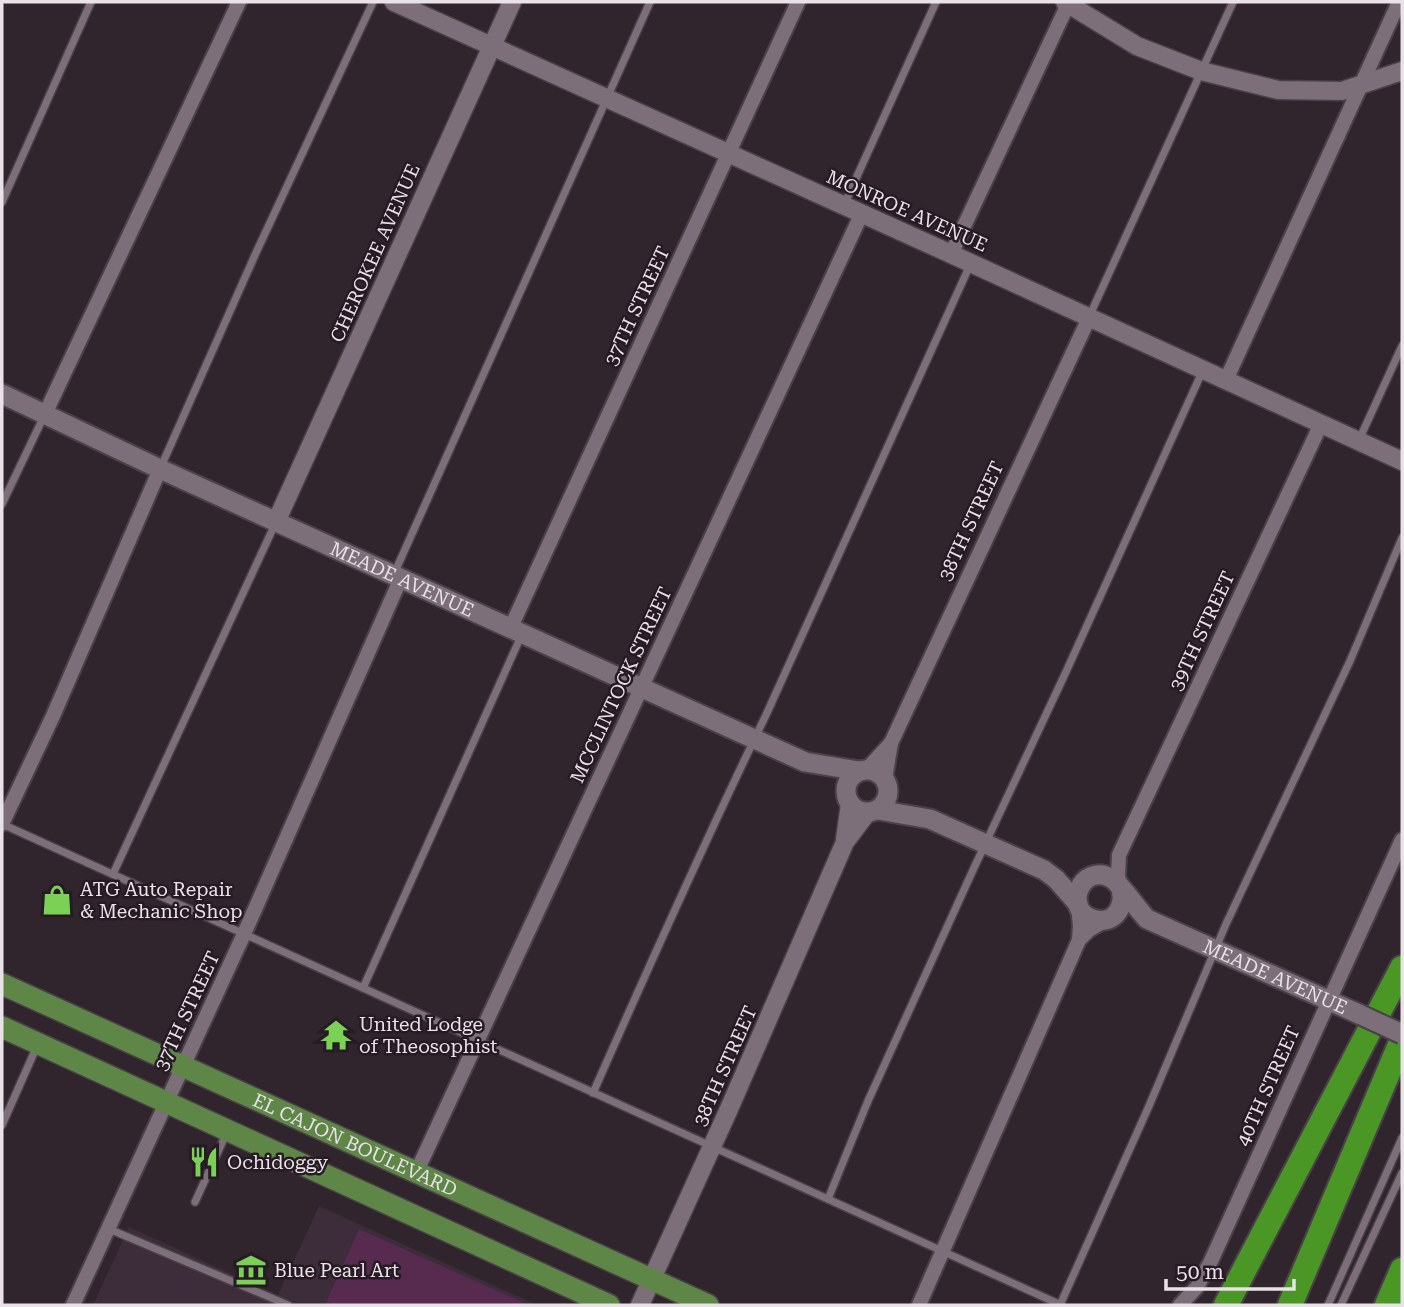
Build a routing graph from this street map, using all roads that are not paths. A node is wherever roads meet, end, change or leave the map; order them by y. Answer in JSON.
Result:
{"nodes":[{"id":1,"x":91,"y":2,"type":"edge"},
{"id":2,"x":239,"y":2,"type":"edge"},
{"id":3,"x":373,"y":2,"type":"edge"},
{"id":4,"x":394,"y":2,"type":"edge"},
{"id":5,"x":512,"y":2,"type":"edge"},
{"id":6,"x":650,"y":2,"type":"edge"},
{"id":7,"x":798,"y":2,"type":"edge"},
{"id":8,"x":936,"y":2,"type":"edge"},
{"id":9,"x":1067,"y":2,"type":"edge"},
{"id":10,"x":1233,"y":2,"type":"edge"},
{"id":11,"x":1399,"y":2,"type":"edge"},
{"id":12,"x":492,"y":46,"type":"junction"},
{"id":13,"x":1201,"y":71,"type":"junction"},
{"id":14,"x":1402,"y":71,"type":"edge"},
{"id":15,"x":1361,"y":84,"type":"junction"},
{"id":16,"x":606,"y":98,"type":"junction"},
{"id":17,"x":728,"y":153,"type":"junction"},
{"id":18,"x":2,"y":202,"type":"edge"},
{"id":19,"x":844,"y":205,"type":"junction"},
{"id":20,"x":862,"y":214,"type":"junction"},
{"id":21,"x":951,"y":254,"type":"junction"},
{"id":22,"x":971,"y":263,"type":"junction"},
{"id":23,"x":1089,"y":318,"type":"junction"},
{"id":24,"x":1402,"y":346,"type":"edge"},
{"id":25,"x":1203,"y":370,"type":"junction"},
{"id":26,"x":1226,"y":380,"type":"junction"},
{"id":27,"x":2,"y":394,"type":"edge"},
{"id":28,"x":45,"y":414,"type":"junction"},
{"id":29,"x":1321,"y":424,"type":"junction"},
{"id":30,"x":1359,"y":441,"type":"junction"},
{"id":31,"x":1402,"y":461,"type":"edge"},
{"id":32,"x":160,"y":469,"type":"junction"},
{"id":33,"x":2,"y":504,"type":"edge"},
{"id":34,"x":276,"y":522,"type":"junction"},
{"id":35,"x":1402,"y":538,"type":"edge"},
{"id":36,"x":397,"y":577,"type":"junction"},
{"id":37,"x":517,"y":630,"type":"junction"},
{"id":38,"x":641,"y":686,"type":"junction"},
{"id":39,"x":754,"y":739,"type":"junction"},
{"id":40,"x":891,"y":743,"type":"junction"},
{"id":41,"x":805,"y":762,"type":"junction"},
{"id":42,"x":862,"y":771,"type":"junction"},
{"id":43,"x":886,"y":782,"type":"junction"},
{"id":44,"x":860,"y":805,"type":"junction"},
{"id":45,"x":930,"y":820,"type":"junction"},
{"id":46,"x":2,"y":824,"type":"edge"},
{"id":47,"x":1402,"y":840,"type":"edge"},
{"id":48,"x":985,"y":845,"type":"junction"},
{"id":49,"x":1119,"y":855,"type":"junction"},
{"id":50,"x":1044,"y":870,"type":"junction"},
{"id":51,"x":113,"y":874,"type":"junction"},
{"id":52,"x":1093,"y":876,"type":"junction"},
{"id":53,"x":1120,"y":886,"type":"junction"},
{"id":54,"x":1078,"y":904,"type":"junction"},
{"id":55,"x":1108,"y":919,"type":"junction"},
{"id":56,"x":1147,"y":919,"type":"junction"},
{"id":57,"x":244,"y":934,"type":"junction"},
{"id":58,"x":1079,"y":940,"type":"junction"},
{"id":59,"x":1216,"y":950,"type":"junction"},
{"id":60,"x":1402,"y":968,"type":"edge"},
{"id":61,"x":2,"y":984,"type":"edge"},
{"id":62,"x":363,"y":988,"type":"junction"},
{"id":63,"x":1328,"y":1000,"type":"junction"},
{"id":64,"x":2,"y":1027,"type":"edge"},
{"id":65,"x":1402,"y":1034,"type":"edge"},
{"id":66,"x":478,"y":1040,"type":"junction"},
{"id":67,"x":1402,"y":1040,"type":"edge"},
{"id":68,"x":38,"y":1044,"type":"junction"},
{"id":69,"x":182,"y":1066,"type":"junction"},
{"id":70,"x":593,"y":1093,"type":"junction"},
{"id":71,"x":166,"y":1103,"type":"junction"},
{"id":72,"x":2,"y":1125,"type":"edge"},
{"id":73,"x":227,"y":1131,"type":"junction"},
{"id":74,"x":1402,"y":1138,"type":"edge"},
{"id":75,"x":712,"y":1147,"type":"junction"},
{"id":76,"x":416,"y":1172,"type":"junction"},
{"id":77,"x":1402,"y":1173,"type":"edge"},
{"id":78,"x":828,"y":1199,"type":"junction"},
{"id":79,"x":195,"y":1202,"type":"dead end"},
{"id":80,"x":108,"y":1228,"type":"junction"},
{"id":81,"x":943,"y":1251,"type":"junction"},
{"id":82,"x":1402,"y":1270,"type":"edge"},
{"id":83,"x":652,"y":1280,"type":"junction"},
{"id":84,"x":1225,"y":1303,"type":"edge"},
{"id":85,"x":73,"y":1305,"type":"edge"},
{"id":86,"x":288,"y":1305,"type":"edge"},
{"id":87,"x":609,"y":1305,"type":"edge"},
{"id":88,"x":640,"y":1305,"type":"edge"},
{"id":89,"x":708,"y":1305,"type":"edge"},
{"id":90,"x":919,"y":1305,"type":"edge"},
{"id":91,"x":1060,"y":1305,"type":"edge"},
{"id":92,"x":1180,"y":1305,"type":"edge"},
{"id":93,"x":1290,"y":1305,"type":"edge"},
{"id":94,"x":1328,"y":1305,"type":"edge"},
{"id":95,"x":1341,"y":1305,"type":"edge"},
{"id":96,"x":1387,"y":1305,"type":"edge"}],
"edges":[{"from":1,"to":18,"type":"lane"},
{"from":2,"to":28,"type":"street"},
{"from":3,"to":32,"type":"lane"},
{"from":4,"to":12,"type":"street","name":"MONROE AVENUE"},
{"from":5,"to":12,"type":"street","name":"CHEROKEE AVENUE"},
{"from":6,"to":16,"type":"lane"},
{"from":7,"to":17,"type":"street","name":"37TH STREET"},
{"from":8,"to":19,"type":"lane"},
{"from":9,"to":13,"type":"street"},
{"from":9,"to":21,"type":"street"},
{"from":10,"to":13,"type":"lane"},
{"from":11,"to":15,"type":"street"},
{"from":12,"to":16,"type":"street","name":"MONROE AVENUE"},
{"from":12,"to":34,"type":"street","name":"CHEROKEE AVENUE"},
{"from":13,"to":15,"type":"street"},
{"from":13,"to":23,"type":"lane"},
{"from":14,"to":15,"type":"street"},
{"from":15,"to":26,"type":"street"},
{"from":16,"to":17,"type":"street","name":"MONROE AVENUE"},
{"from":16,"to":36,"type":"lane"},
{"from":17,"to":19,"type":"street","name":"MONROE AVENUE"},
{"from":17,"to":37,"type":"street","name":"37TH STREET"},
{"from":19,"to":20,"type":"street","name":"MONROE AVENUE"},
{"from":20,"to":21,"type":"street","name":"MONROE AVENUE"},
{"from":20,"to":38,"type":"street","name":"MCCLINTOCK STREET"},
{"from":21,"to":22,"type":"street","name":"MONROE AVENUE"},
{"from":22,"to":23,"type":"street","name":"MONROE AVENUE"},
{"from":22,"to":39,"type":"lane"},
{"from":23,"to":25,"type":"street","name":"MONROE AVENUE"},
{"from":23,"to":40,"type":"street","name":"38TH STREET"},
{"from":24,"to":30,"type":"lane"},
{"from":25,"to":26,"type":"street","name":"MONROE AVENUE"},
{"from":25,"to":48,"type":"lane"},
{"from":26,"to":29,"type":"street","name":"MONROE AVENUE"},
{"from":27,"to":28,"type":"main road","name":"MEADE AVENUE"},
{"from":28,"to":32,"type":"main road","name":"MEADE AVENUE"},
{"from":28,"to":33,"type":"lane"},
{"from":29,"to":30,"type":"street","name":"MONROE AVENUE"},
{"from":29,"to":49,"type":"street","name":"39TH STREET"},
{"from":30,"to":31,"type":"street","name":"MONROE AVENUE"},
{"from":32,"to":34,"type":"main road","name":"MEADE AVENUE"},
{"from":32,"to":46,"type":"street"},
{"from":34,"to":36,"type":"main road","name":"MEADE AVENUE"},
{"from":34,"to":51,"type":"lane"},
{"from":35,"to":59,"type":"lane"},
{"from":36,"to":37,"type":"main road","name":"MEADE AVENUE"},
{"from":36,"to":57,"type":"street","name":"37TH STREET"},
{"from":37,"to":38,"type":"main road","name":"MEADE AVENUE"},
{"from":37,"to":62,"type":"lane"},
{"from":38,"to":39,"type":"main road","name":"MEADE AVENUE"},
{"from":38,"to":66,"type":"street","name":"MCCLINTOCK STREET"},
{"from":39,"to":41,"type":"main road","name":"MEADE AVENUE"},
{"from":39,"to":70,"type":"lane"},
{"from":40,"to":42,"type":"street","name":"38TH STREET"},
{"from":40,"to":43,"type":"street","name":"38TH STREET"},
{"from":41,"to":42,"type":"main road","name":"MEADE AVENUE"},
{"from":41,"to":44,"type":"main road","name":"MEADE AVENUE"},
{"from":42,"to":43,"type":"main road"},
{"from":42,"to":44,"type":"main road"},
{"from":43,"to":44,"type":"main road"},
{"from":43,"to":45,"type":"main road","name":"MEADE AVENUE"},
{"from":44,"to":45,"type":"main road","name":"MEADE AVENUE"},
{"from":44,"to":75,"type":"street","name":"38TH STREET"},
{"from":45,"to":48,"type":"main road","name":"MEADE AVENUE"},
{"from":46,"to":51,"type":"lane"},
{"from":47,"to":63,"type":"street","name":"40TH STREET"},
{"from":48,"to":50,"type":"main road","name":"MEADE AVENUE"},
{"from":48,"to":78,"type":"lane"},
{"from":49,"to":52,"type":"street","name":"39TH STREET"},
{"from":49,"to":53,"type":"street","name":"39TH STREET"},
{"from":50,"to":52,"type":"main road","name":"MEADE AVENUE"},
{"from":50,"to":54,"type":"main road","name":"MEADE AVENUE"},
{"from":51,"to":57,"type":"lane"},
{"from":52,"to":53,"type":"main road","name":"MEADE AVENUE"},
{"from":52,"to":54,"type":"main road"},
{"from":53,"to":55,"type":"main road"},
{"from":53,"to":56,"type":"main road","name":"MEADE AVENUE"},
{"from":54,"to":55,"type":"main road","name":"MEADE AVENUE"},
{"from":54,"to":58,"type":"street"},
{"from":55,"to":56,"type":"main road","name":"MEADE AVENUE"},
{"from":55,"to":58,"type":"street"},
{"from":56,"to":59,"type":"main road","name":"MEADE AVENUE"},
{"from":57,"to":62,"type":"lane"},
{"from":57,"to":69,"type":"street","name":"37TH STREET"},
{"from":58,"to":81,"type":"street"},
{"from":59,"to":63,"type":"main road","name":"MEADE AVENUE"},
{"from":59,"to":91,"type":"lane"},
{"from":60,"to":84,"type":"highway"},
{"from":61,"to":69,"type":"main road","name":"EL CAJON BOULEVARD"},
{"from":62,"to":66,"type":"lane"},
{"from":63,"to":65,"type":"main road","name":"MEADE AVENUE","bridge":true},
{"from":63,"to":92,"type":"street","name":"40TH STREET"},
{"from":64,"to":68,"type":"main road","name":"EL CAJON BOULEVARD"},
{"from":66,"to":70,"type":"lane"},
{"from":66,"to":76,"type":"street","name":"MCCLINTOCK STREET"},
{"from":67,"to":93,"type":"highway"},
{"from":68,"to":71,"type":"main road","name":"EL CAJON BOULEVARD"},
{"from":68,"to":72,"type":"lane"},
{"from":69,"to":71,"type":"street","name":"37TH STREET"},
{"from":69,"to":76,"type":"main road","name":"EL CAJON BOULEVARD"},
{"from":70,"to":75,"type":"lane"},
{"from":71,"to":73,"type":"main road","name":"EL CAJON BOULEVARD"},
{"from":71,"to":80,"type":"street","name":"37TH STREET"},
{"from":73,"to":79,"type":"lane"},
{"from":73,"to":87,"type":"main road","name":"EL CAJON BOULEVARD"},
{"from":74,"to":94,"type":"lane"},
{"from":75,"to":78,"type":"lane"},
{"from":75,"to":83,"type":"street","name":"38TH STREET"},
{"from":76,"to":83,"type":"main road","name":"EL CAJON BOULEVARD"},
{"from":77,"to":95,"type":"lane"},
{"from":78,"to":81,"type":"lane"},
{"from":80,"to":85,"type":"street","name":"37TH STREET"},
{"from":80,"to":86,"type":"lane"},
{"from":81,"to":90,"type":"street"},
{"from":81,"to":91,"type":"lane"},
{"from":82,"to":96,"type":"highway"},
{"from":83,"to":88,"type":"street","name":"38TH STREET"},
{"from":83,"to":89,"type":"main road","name":"EL CAJON BOULEVARD"}]}
